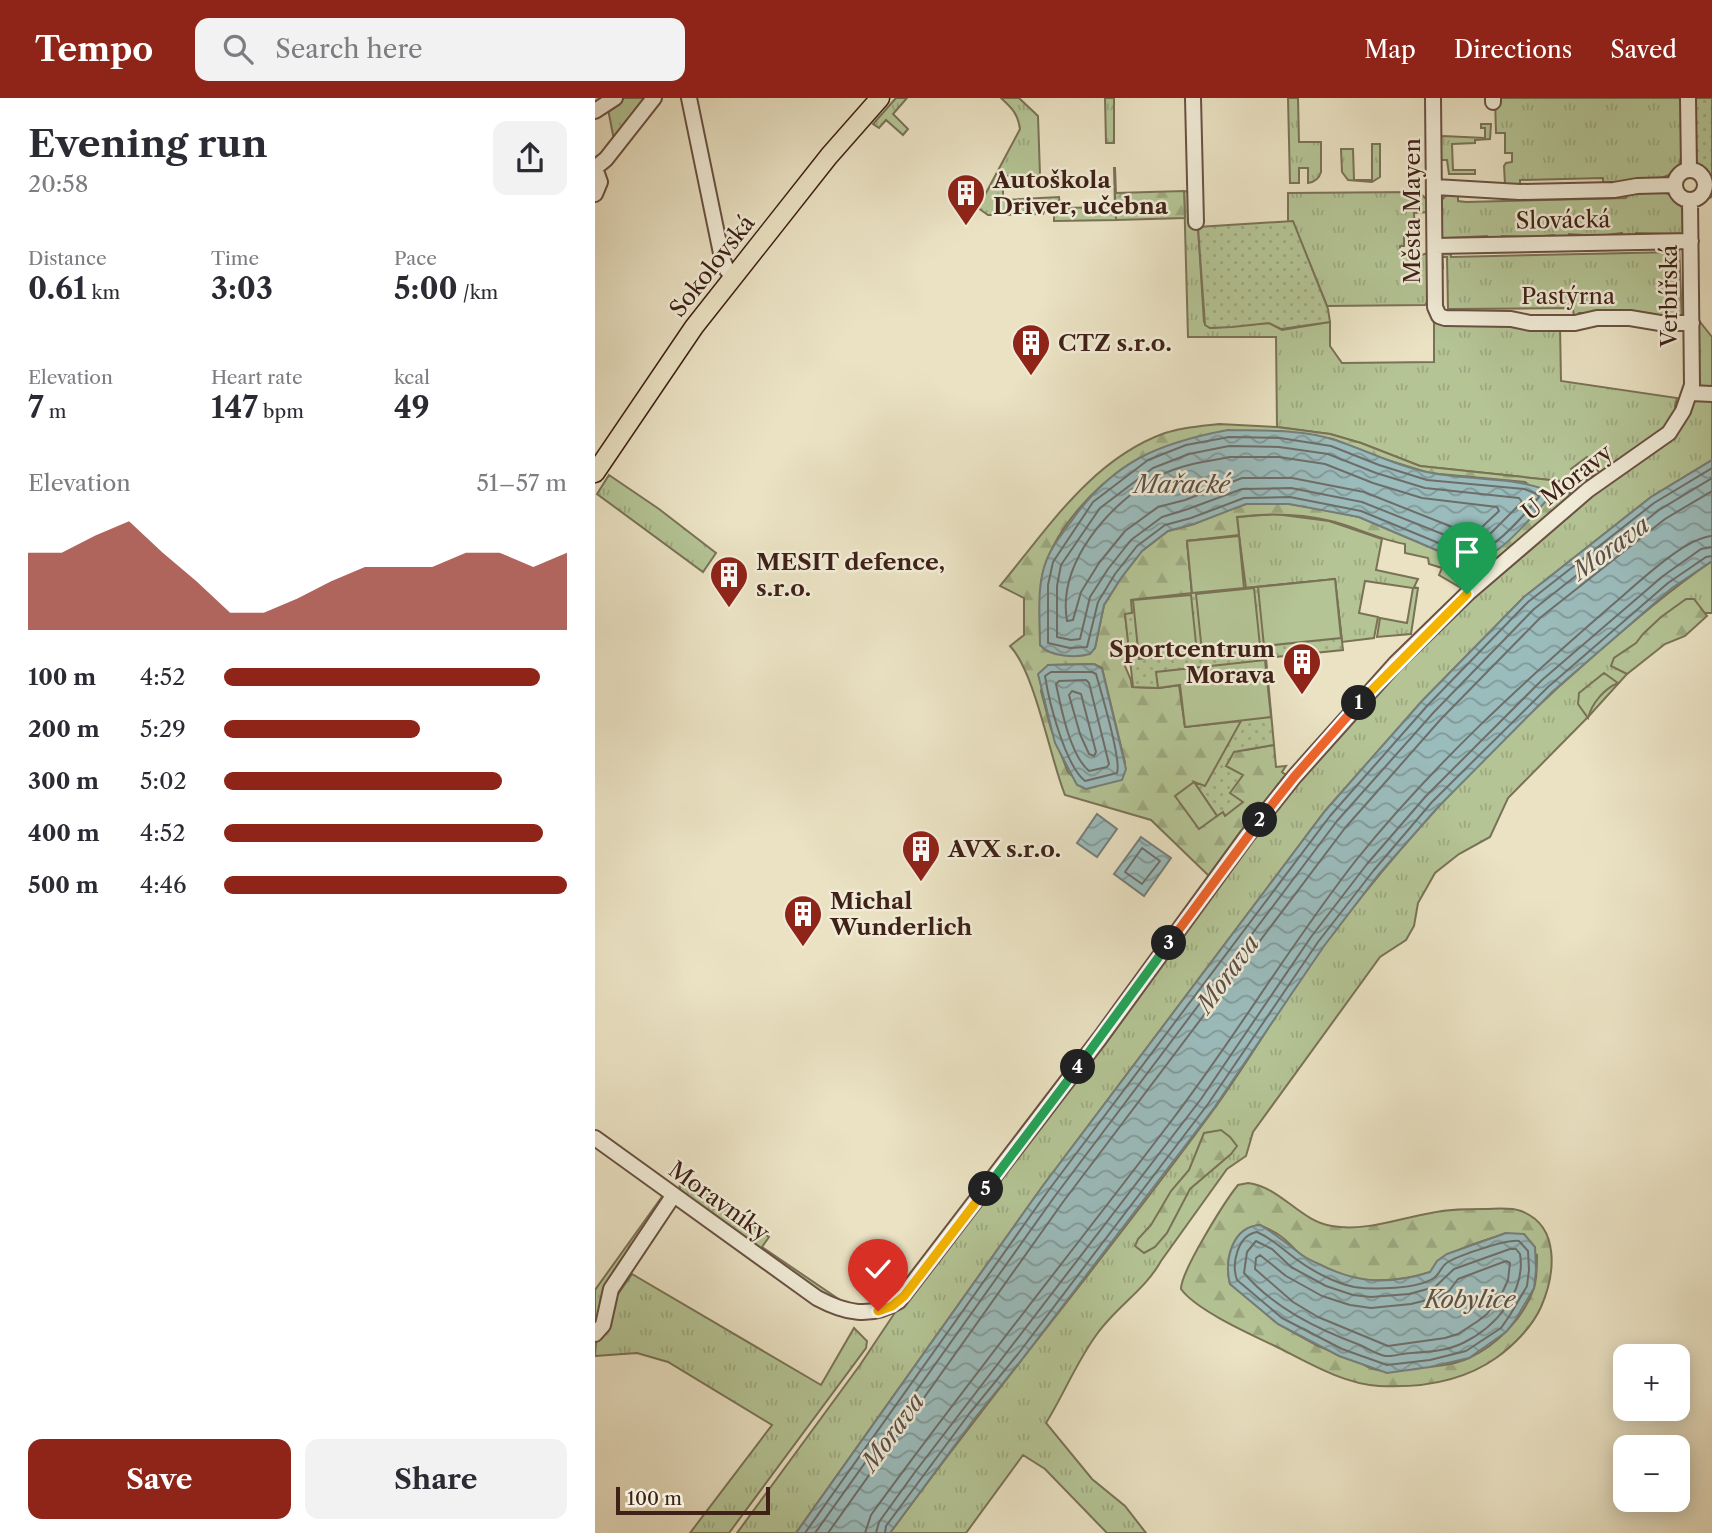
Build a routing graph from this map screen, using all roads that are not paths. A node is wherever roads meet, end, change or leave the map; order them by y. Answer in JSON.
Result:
{"nodes":[{"id":1,"x":615,"y":98,"type":"edge"},
{"id":2,"x":654,"y":98,"type":"edge"},
{"id":3,"x":689,"y":98,"type":"edge"},
{"id":4,"x":880,"y":98,"type":"edge"},
{"id":5,"x":1193,"y":98,"type":"edge"},
{"id":6,"x":1433,"y":98,"type":"edge"},
{"id":7,"x":1688,"y":98,"type":"edge"},
{"id":8,"x":595,"y":111,"type":"edge"},
{"id":9,"x":1689,"y":169,"type":"junction"},
{"id":10,"x":1675,"y":185,"type":"junction"},
{"id":11,"x":1435,"y":187,"type":"junction"},
{"id":12,"x":595,"y":194,"type":"edge"},
{"id":13,"x":1690,"y":200,"type":"junction"},
{"id":14,"x":1196,"y":222,"type":"dead end"},
{"id":15,"x":1691,"y":241,"type":"junction"},
{"id":16,"x":1435,"y":246,"type":"junction"},
{"id":17,"x":733,"y":276,"type":"junction"},
{"id":18,"x":1445,"y":318,"type":"joint"},
{"id":19,"x":1692,"y":323,"type":"junction"},
{"id":20,"x":1691,"y":393,"type":"junction"},
{"id":21,"x":1712,"y":394,"type":"edge"},
{"id":22,"x":595,"y":473,"type":"edge"},
{"id":23,"x":595,"y":1138,"type":"edge"},
{"id":24,"x":673,"y":1196,"type":"junction"},
{"id":25,"x":817,"y":1298,"type":"joint"},
{"id":26,"x":595,"y":1334,"type":"edge"}],
"edges":[{"from":1,"to":8,"type":"street"},
{"from":2,"to":12,"type":"street"},
{"from":3,"to":17,"type":"street"},
{"from":4,"to":17,"type":"main road","name":"Sokolovská"},
{"from":5,"to":14,"type":"street"},
{"from":6,"to":11,"type":"street","name":"Města Mayen"},
{"from":7,"to":9,"type":"street"},
{"from":9,"to":10,"type":"street"},
{"from":9,"to":13,"type":"street"},
{"from":10,"to":11,"type":"street","name":"Slovácká"},
{"from":10,"to":13,"type":"street"},
{"from":11,"to":16,"type":"street","name":"Města Mayen"},
{"from":13,"to":15,"type":"street","name":"Verbířská"},
{"from":15,"to":16,"type":"street","name":"Slovácká"},
{"from":15,"to":19,"type":"street","name":"Verbířská"},
{"from":16,"to":18,"type":"street","name":"Města Mayen"},
{"from":17,"to":22,"type":"main road","name":"Sokolovská"},
{"from":18,"to":19,"type":"street","name":"Pastýrna"},
{"from":19,"to":20,"type":"street","name":"Verbířská"},
{"from":20,"to":21,"type":"street"},
{"from":20,"to":25,"type":"street","name":"U Moravy"},
{"from":23,"to":24,"type":"street","name":"Moravníky"},
{"from":24,"to":25,"type":"street","name":"Moravníky"},
{"from":24,"to":26,"type":"street"}]}
